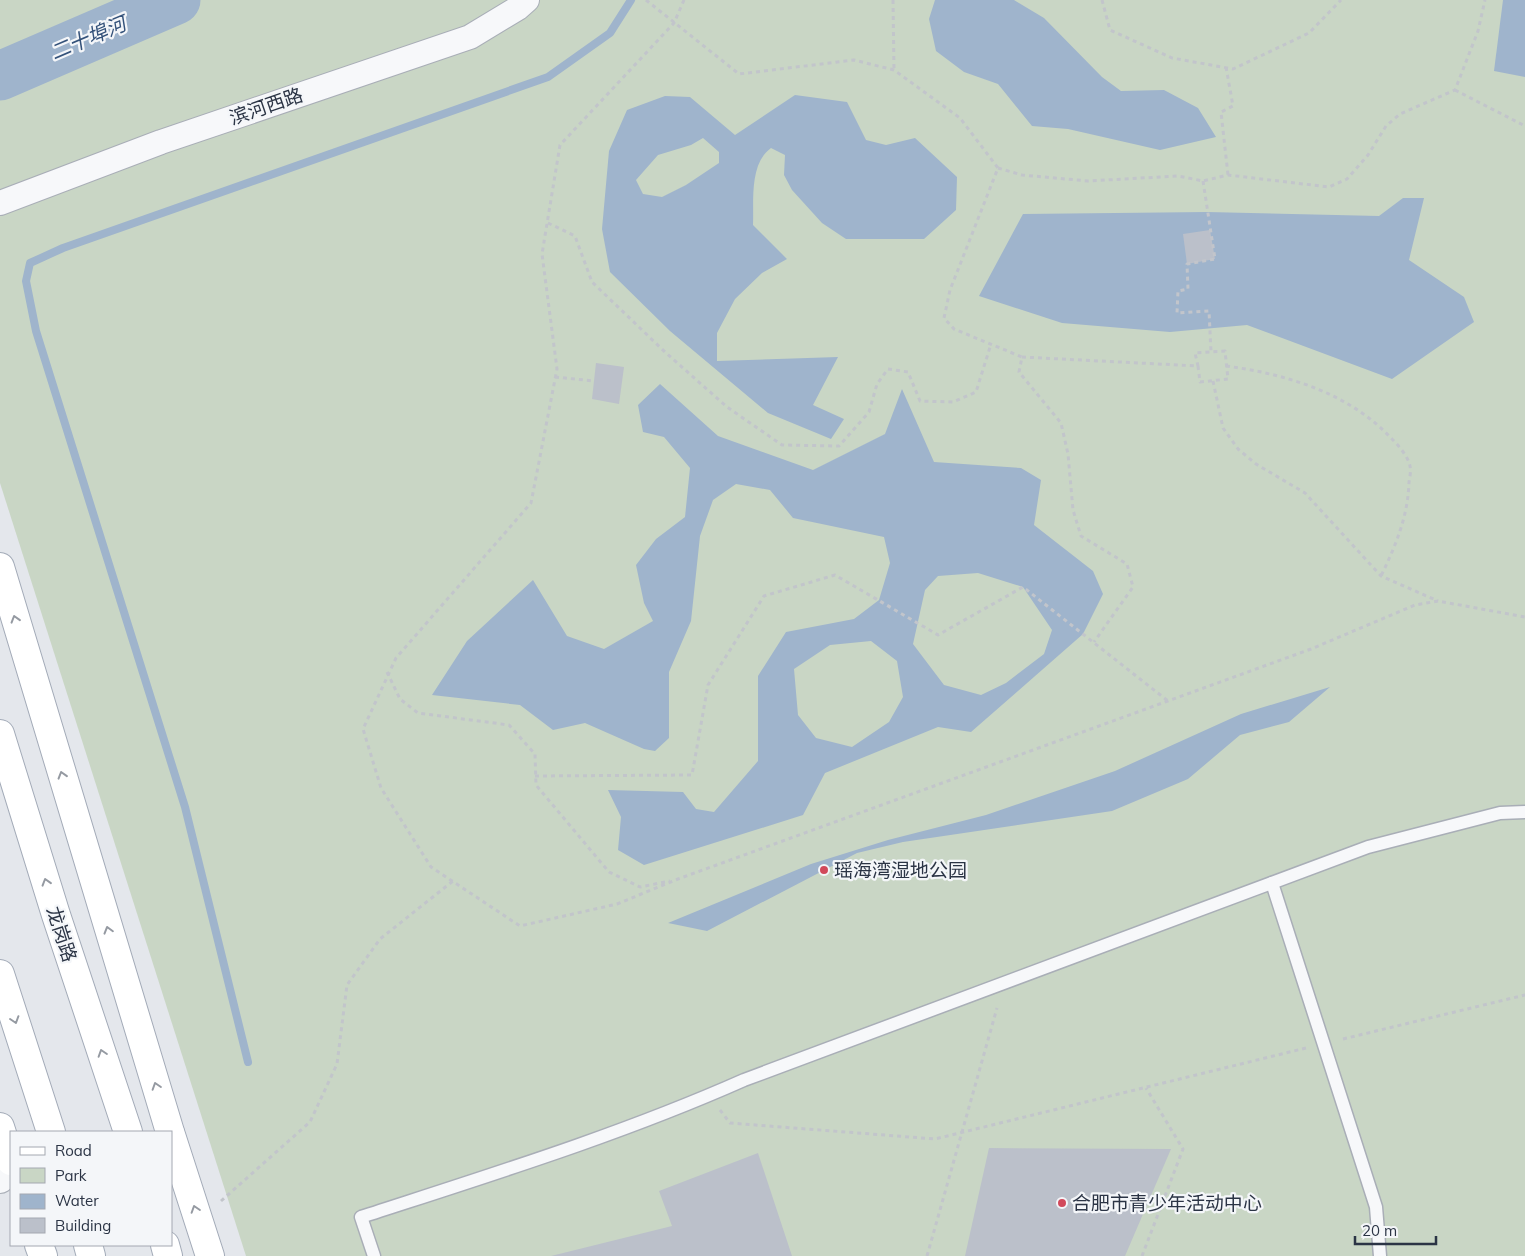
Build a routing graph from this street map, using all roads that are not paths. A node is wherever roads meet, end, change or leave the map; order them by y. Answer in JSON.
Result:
{"nodes":[{"id":1,"x":527,"y":0,"type":"edge"},
{"id":2,"x":0,"y":203,"type":"edge"},
{"id":3,"x":0,"y":568,"type":"edge"},
{"id":4,"x":0,"y":734,"type":"edge"},
{"id":5,"x":1525,"y":812,"type":"edge"},
{"id":6,"x":1272,"y":883,"type":"junction"},
{"id":7,"x":0,"y":974,"type":"edge"},
{"id":8,"x":51,"y":1131,"type":"edge"},
{"id":9,"x":128,"y":1131,"type":"edge"},
{"id":10,"x":170,"y":1131,"type":"edge"},
{"id":11,"x":172,"y":1136,"type":"edge"},
{"id":12,"x":6,"y":1145,"type":"edge"},
{"id":13,"x":0,"y":1179,"type":"edge"},
{"id":14,"x":210,"y":1256,"type":"edge"},
{"id":15,"x":374,"y":1256,"type":"edge"},
{"id":16,"x":1380,"y":1256,"type":"edge"}],
"edges":[{"from":1,"to":2,"type":"street","name":"滨河西路"},
{"from":10,"to":3,"type":"main road","one_way":true},
{"from":9,"to":4,"type":"main road","name":"龙岗路","one_way":true},
{"from":5,"to":6,"type":"lane"},
{"from":6,"to":15,"type":"lane"},
{"from":6,"to":16,"type":"lane"},
{"from":7,"to":8,"type":"main road","one_way":true},
{"from":14,"to":11,"type":"main road","one_way":true},
{"from":12,"to":13,"type":"street"}]}
